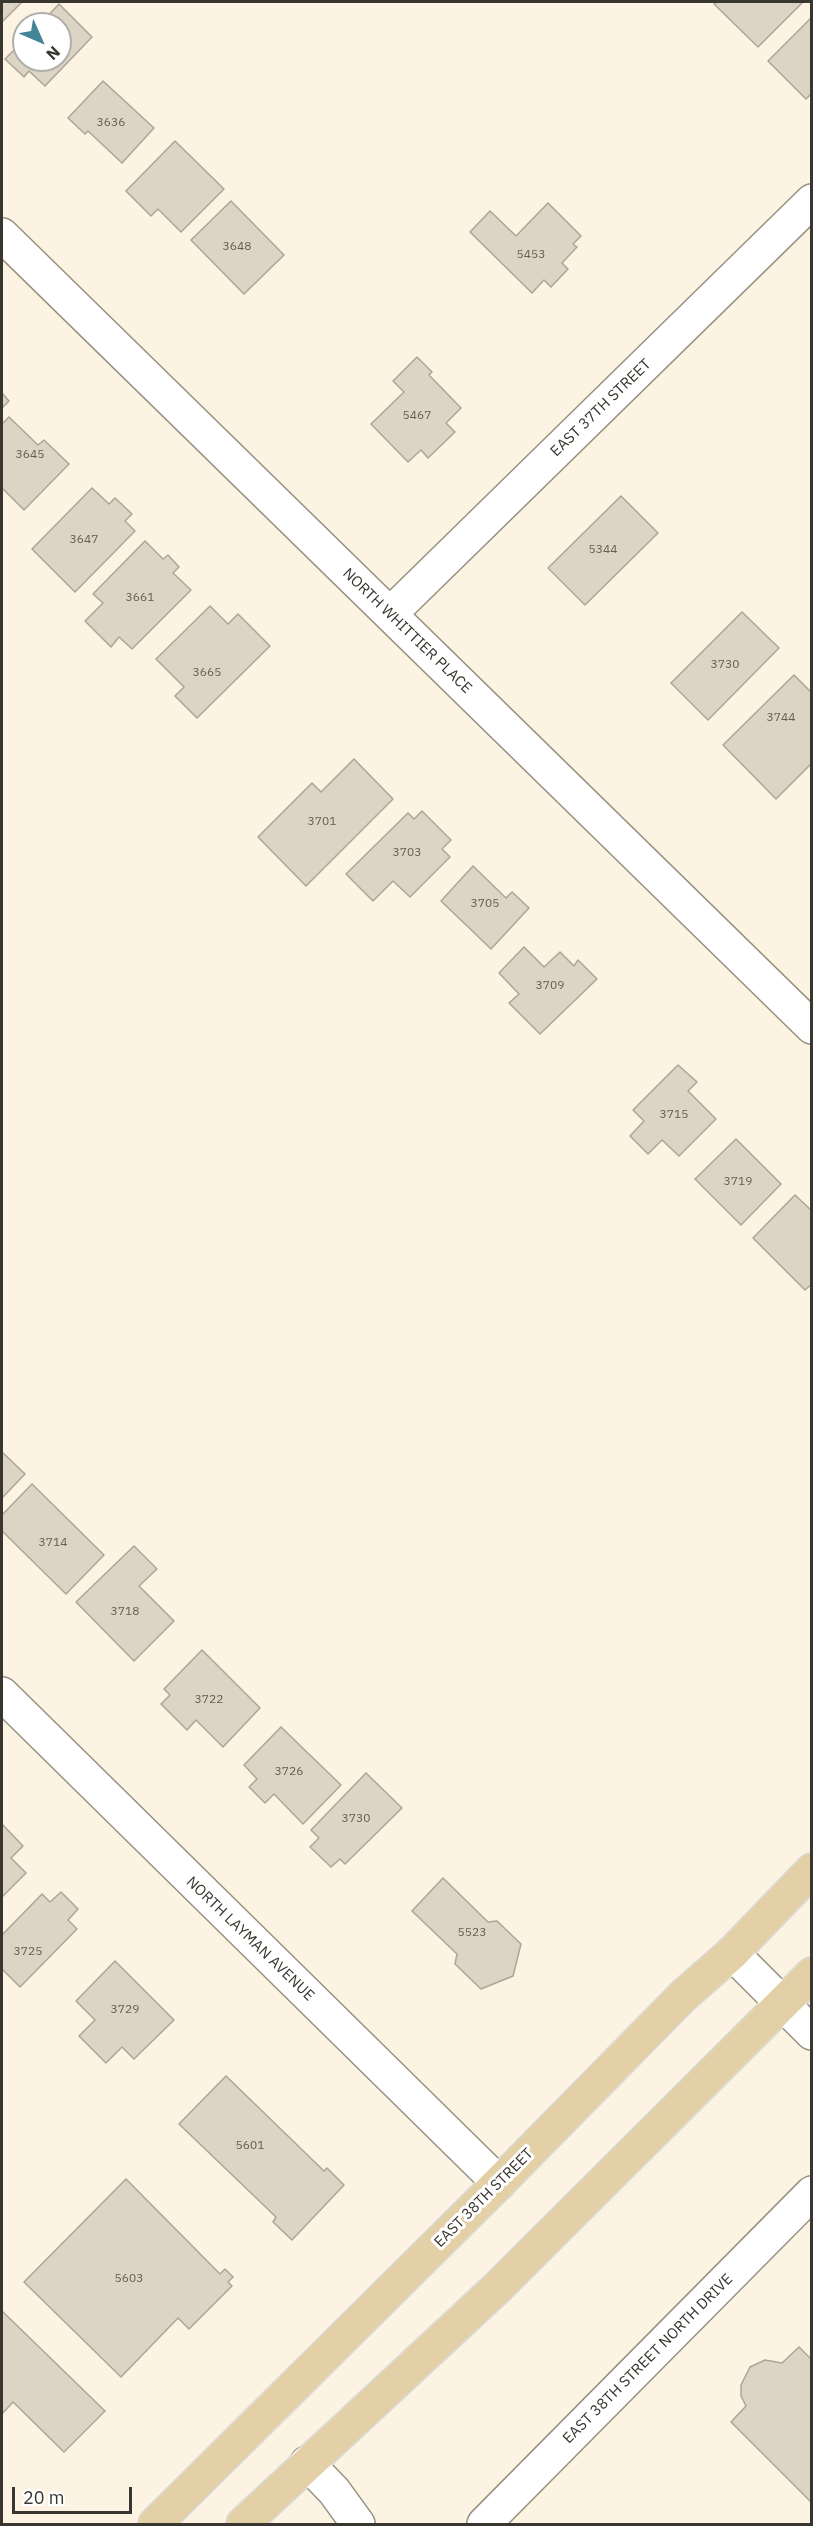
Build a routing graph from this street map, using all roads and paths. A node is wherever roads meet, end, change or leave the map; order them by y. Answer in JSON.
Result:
{"nodes":[{"id":1,"x":812,"y":201,"type":"edge"},
{"id":2,"x":2,"y":235,"type":"edge"},
{"id":3,"x":390,"y":614,"type":"junction"},
{"id":4,"x":812,"y":1028,"type":"edge"},
{"id":5,"x":2,"y":1694,"type":"edge"},
{"id":6,"x":812,"y":1870,"type":"edge"},
{"id":7,"x":732,"y":1953,"type":"junction"},
{"id":8,"x":812,"y":1974,"type":"edge"},
{"id":9,"x":783,"y":2005,"type":"junction"},
{"id":10,"x":812,"y":2033,"type":"edge"},
{"id":11,"x":499,"y":2183,"type":"junction"},
{"id":12,"x":812,"y":2193,"type":"edge"},
{"id":13,"x":308,"y":2463,"type":"junction"},
{"id":14,"x":155,"y":2524,"type":"edge"},
{"id":15,"x":243,"y":2524,"type":"edge"},
{"id":16,"x":358,"y":2524,"type":"edge"},
{"id":17,"x":484,"y":2524,"type":"edge"}],
"edges":[{"from":1,"to":3,"type":"street","name":"EAST 37TH STREET"},
{"from":2,"to":3,"type":"street","name":"NORTH WHITTIER PLACE"},
{"from":3,"to":4,"type":"street","name":"NORTH WHITTIER PLACE"},
{"from":5,"to":11,"type":"street","name":"NORTH LAYMAN AVENUE"},
{"from":6,"to":7,"type":"main road","name":"EAST 38TH STREET"},
{"from":7,"to":9,"type":"street"},
{"from":7,"to":11,"type":"main road","name":"EAST 38TH STREET"},
{"from":8,"to":9,"type":"main road"},
{"from":9,"to":10,"type":"street"},
{"from":9,"to":13,"type":"main road"},
{"from":11,"to":14,"type":"main road","name":"EAST 38TH STREET"},
{"from":12,"to":17,"type":"street","name":"EAST 38TH STREET NORTH DRIVE"},
{"from":13,"to":15,"type":"main road"},
{"from":13,"to":16,"type":"street"}]}
